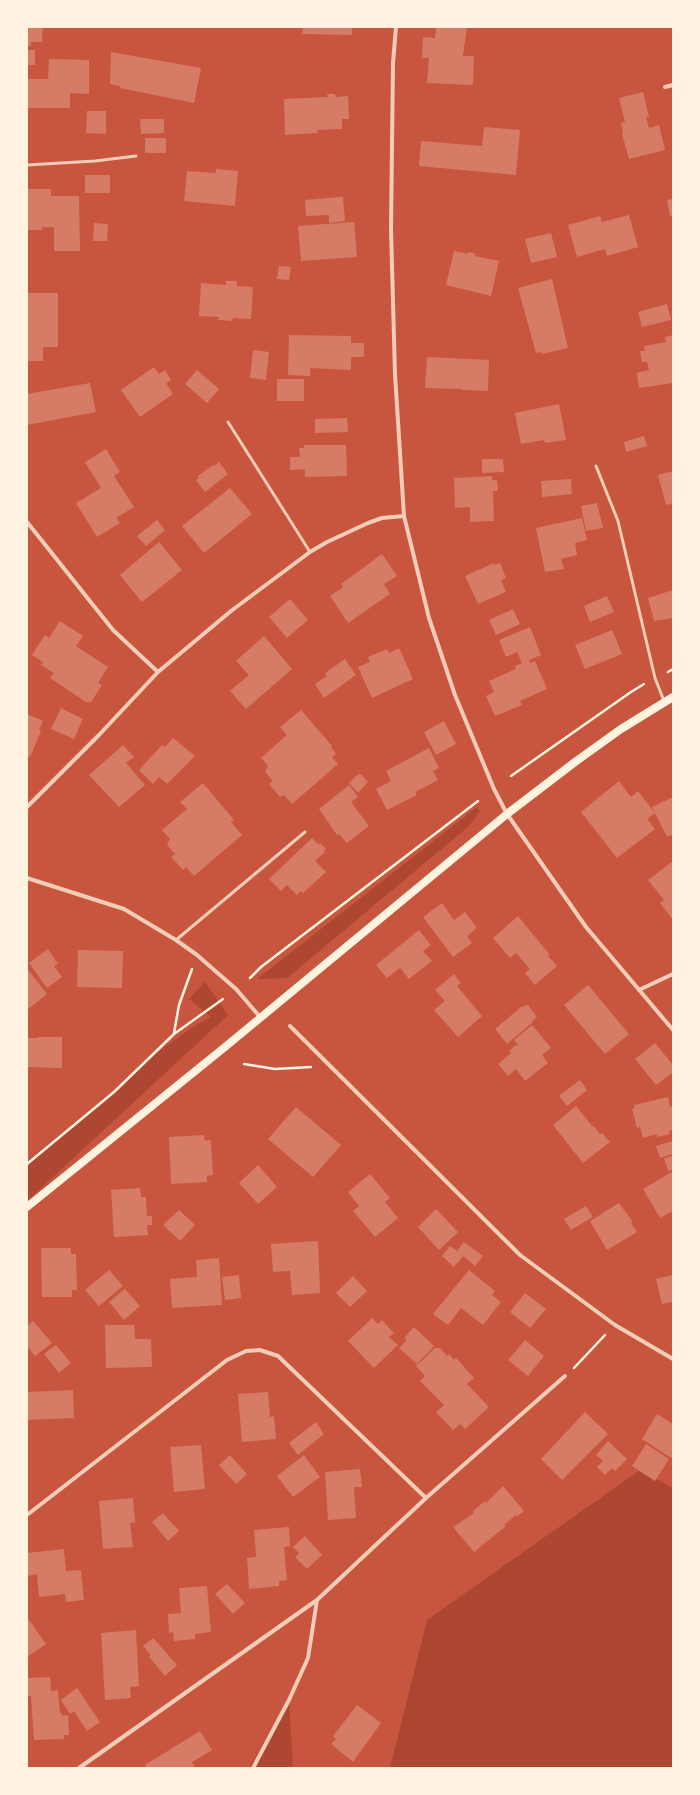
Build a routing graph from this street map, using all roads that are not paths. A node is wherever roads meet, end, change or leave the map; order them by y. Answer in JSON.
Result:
{"nodes":[{"id":1,"x":396,"y":27,"type":"edge"},
{"id":2,"x":673,"y":85,"type":"edge"},
{"id":3,"x":665,"y":87,"type":"dead end"},
{"id":4,"x":136,"y":156,"type":"dead end"},
{"id":5,"x":27,"y":165,"type":"edge"},
{"id":6,"x":228,"y":422,"type":"dead end"},
{"id":7,"x":596,"y":466,"type":"dead end"},
{"id":8,"x":404,"y":516,"type":"junction"},
{"id":9,"x":27,"y":522,"type":"edge"},
{"id":10,"x":310,"y":552,"type":"junction"},
{"id":11,"x":158,"y":672,"type":"junction"},
{"id":12,"x":673,"y":697,"type":"edge"},
{"id":13,"x":664,"y":701,"type":"junction"},
{"id":14,"x":27,"y":807,"type":"edge"},
{"id":15,"x":507,"y":814,"type":"junction"},
{"id":16,"x":304,"y":832,"type":"dead end"},
{"id":17,"x":27,"y":878,"type":"edge"},
{"id":18,"x":176,"y":940,"type":"junction"},
{"id":19,"x":673,"y":974,"type":"edge"},
{"id":20,"x":639,"y":990,"type":"junction"},
{"id":21,"x":260,"y":1017,"type":"junction"},
{"id":22,"x":290,"y":1026,"type":"dead end"},
{"id":23,"x":673,"y":1030,"type":"edge"},
{"id":24,"x":27,"y":1207,"type":"edge"},
{"id":25,"x":673,"y":1359,"type":"edge"},
{"id":26,"x":565,"y":1376,"type":"road end"},
{"id":27,"x":426,"y":1498,"type":"junction"},
{"id":28,"x":27,"y":1515,"type":"edge"},
{"id":29,"x":317,"y":1600,"type":"junction"},
{"id":30,"x":79,"y":1768,"type":"edge"},
{"id":31,"x":253,"y":1768,"type":"edge"}],
"edges":[{"from":1,"to":8,"type":"street"},
{"from":2,"to":3,"type":"street"},
{"from":4,"to":5,"type":"lane"},
{"from":6,"to":10,"type":"lane"},
{"from":7,"to":13,"type":"lane"},
{"from":8,"to":10,"type":"street"},
{"from":8,"to":15,"type":"street"},
{"from":9,"to":11,"type":"street"},
{"from":10,"to":11,"type":"street"},
{"from":11,"to":14,"type":"street"},
{"from":12,"to":13,"type":"main road"},
{"from":13,"to":15,"type":"main road"},
{"from":15,"to":20,"type":"street"},
{"from":15,"to":21,"type":"main road"},
{"from":16,"to":18,"type":"lane"},
{"from":17,"to":18,"type":"street"},
{"from":18,"to":21,"type":"street"},
{"from":19,"to":20,"type":"street"},
{"from":20,"to":23,"type":"street"},
{"from":21,"to":24,"type":"main road"},
{"from":22,"to":25,"type":"street"},
{"from":26,"to":27,"type":"street"},
{"from":27,"to":28,"type":"street"},
{"from":27,"to":29,"type":"street"},
{"from":29,"to":30,"type":"street"},
{"from":29,"to":31,"type":"street"}]}
